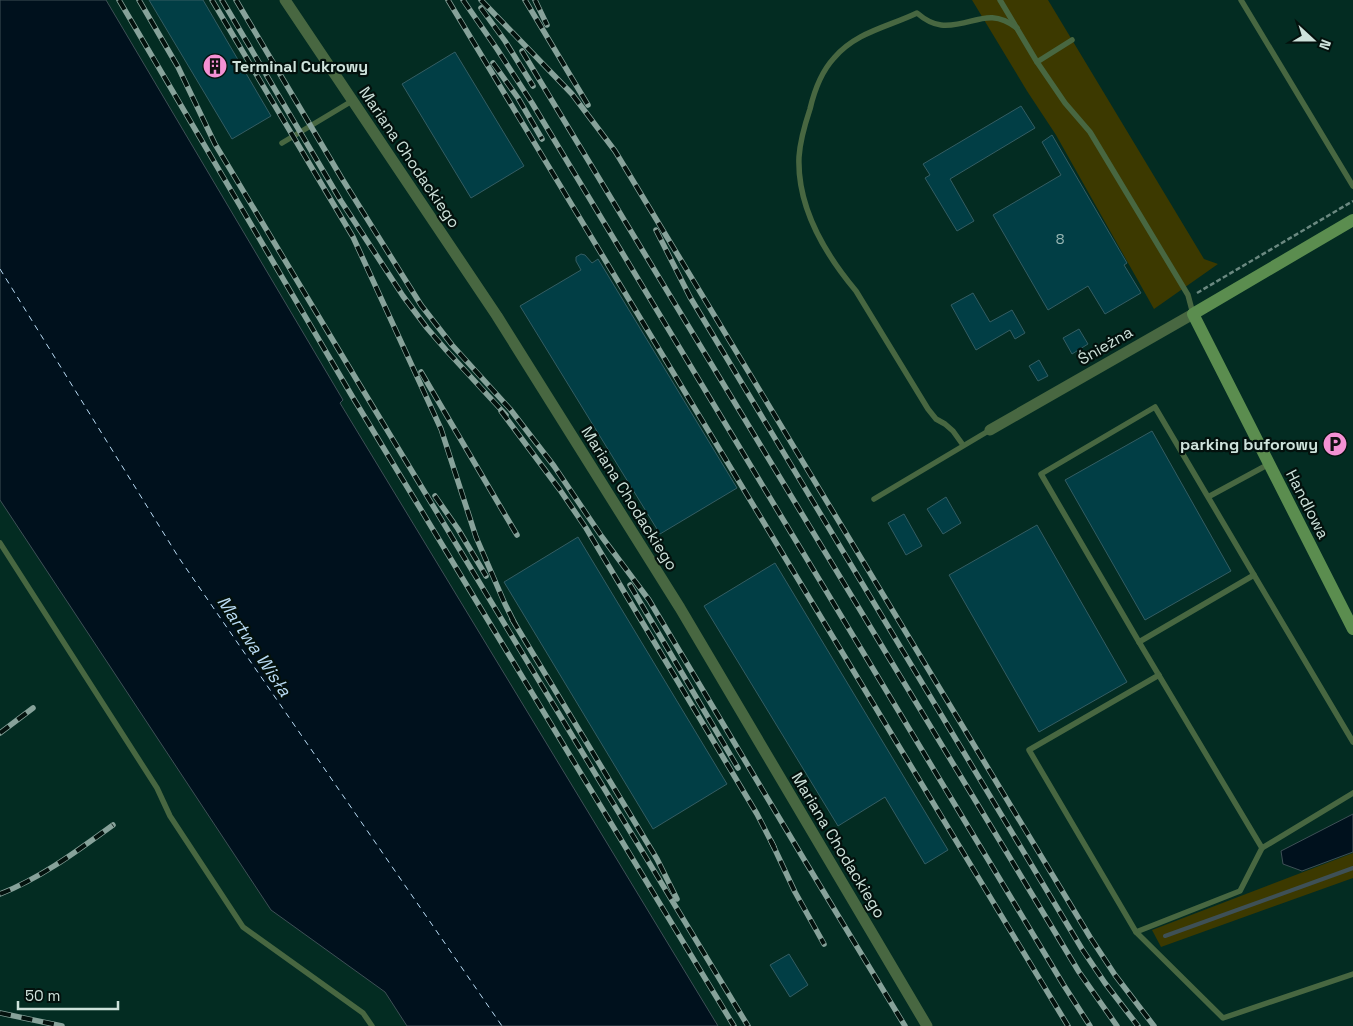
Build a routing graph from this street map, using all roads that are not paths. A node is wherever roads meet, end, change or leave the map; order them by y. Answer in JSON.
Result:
{"nodes":[{"id":1,"x":285,"y":0,"type":"edge"},
{"id":2,"x":1000,"y":0,"type":"edge"},
{"id":3,"x":1240,"y":0,"type":"edge"},
{"id":4,"x":1017,"y":28,"type":"junction"},
{"id":5,"x":1072,"y":40,"type":"dead end"},
{"id":6,"x":1037,"y":62,"type":"junction"},
{"id":7,"x":352,"y":101,"type":"junction"},
{"id":8,"x":282,"y":143,"type":"dead end"},
{"id":9,"x":1353,"y":186,"type":"edge"},
{"id":10,"x":1353,"y":220,"type":"edge"},
{"id":11,"x":1193,"y":314,"type":"junction"},
{"id":12,"x":990,"y":430,"type":"joint"},
{"id":13,"x":963,"y":445,"type":"junction"},
{"id":14,"x":1269,"y":464,"type":"junction"},
{"id":15,"x":1208,"y":497,"type":"junction"},
{"id":16,"x":874,"y":499,"type":"dead end"},
{"id":17,"x":0,"y":543,"type":"edge"},
{"id":18,"x":1254,"y":575,"type":"junction"},
{"id":19,"x":1353,"y":628,"type":"edge"},
{"id":20,"x":1139,"y":642,"type":"junction"},
{"id":21,"x":1159,"y":675,"type":"junction"},
{"id":22,"x":1353,"y":742,"type":"edge"},
{"id":23,"x":1353,"y":793,"type":"edge"},
{"id":24,"x":1262,"y":848,"type":"junction"},
{"id":25,"x":1136,"y":932,"type":"junction"},
{"id":26,"x":1353,"y":974,"type":"edge"},
{"id":27,"x":372,"y":1026,"type":"edge"},
{"id":28,"x":927,"y":1026,"type":"edge"}],
"edges":[{"from":1,"to":7,"type":"street","name":"Mariana Chodackiego"},
{"from":2,"to":4,"type":"lane"},
{"from":3,"to":9,"type":"lane"},
{"from":4,"to":6,"type":"lane"},
{"from":4,"to":13,"type":"lane"},
{"from":5,"to":6,"type":"lane"},
{"from":6,"to":11,"type":"lane"},
{"from":7,"to":8,"type":"lane"},
{"from":7,"to":28,"type":"street","name":"Mariana Chodackiego"},
{"from":10,"to":11,"type":"street","name":"Śnieżna"},
{"from":11,"to":12,"type":"street","name":"Śnieżna"},
{"from":11,"to":14,"type":"street","name":"Handlowa"},
{"from":12,"to":13,"type":"lane","name":"Śnieżna"},
{"from":13,"to":16,"type":"lane","name":"Śnieżna"},
{"from":14,"to":15,"type":"lane"},
{"from":14,"to":19,"type":"street","name":"Handlowa"},
{"from":15,"to":18,"type":"lane"},
{"from":15,"to":20,"type":"lane"},
{"from":17,"to":27,"type":"lane"},
{"from":18,"to":20,"type":"lane"},
{"from":18,"to":22,"type":"lane"},
{"from":20,"to":21,"type":"lane"},
{"from":21,"to":24,"type":"lane"},
{"from":21,"to":25,"type":"lane"},
{"from":23,"to":24,"type":"lane"},
{"from":24,"to":25,"type":"lane"},
{"from":25,"to":26,"type":"lane"}]}
